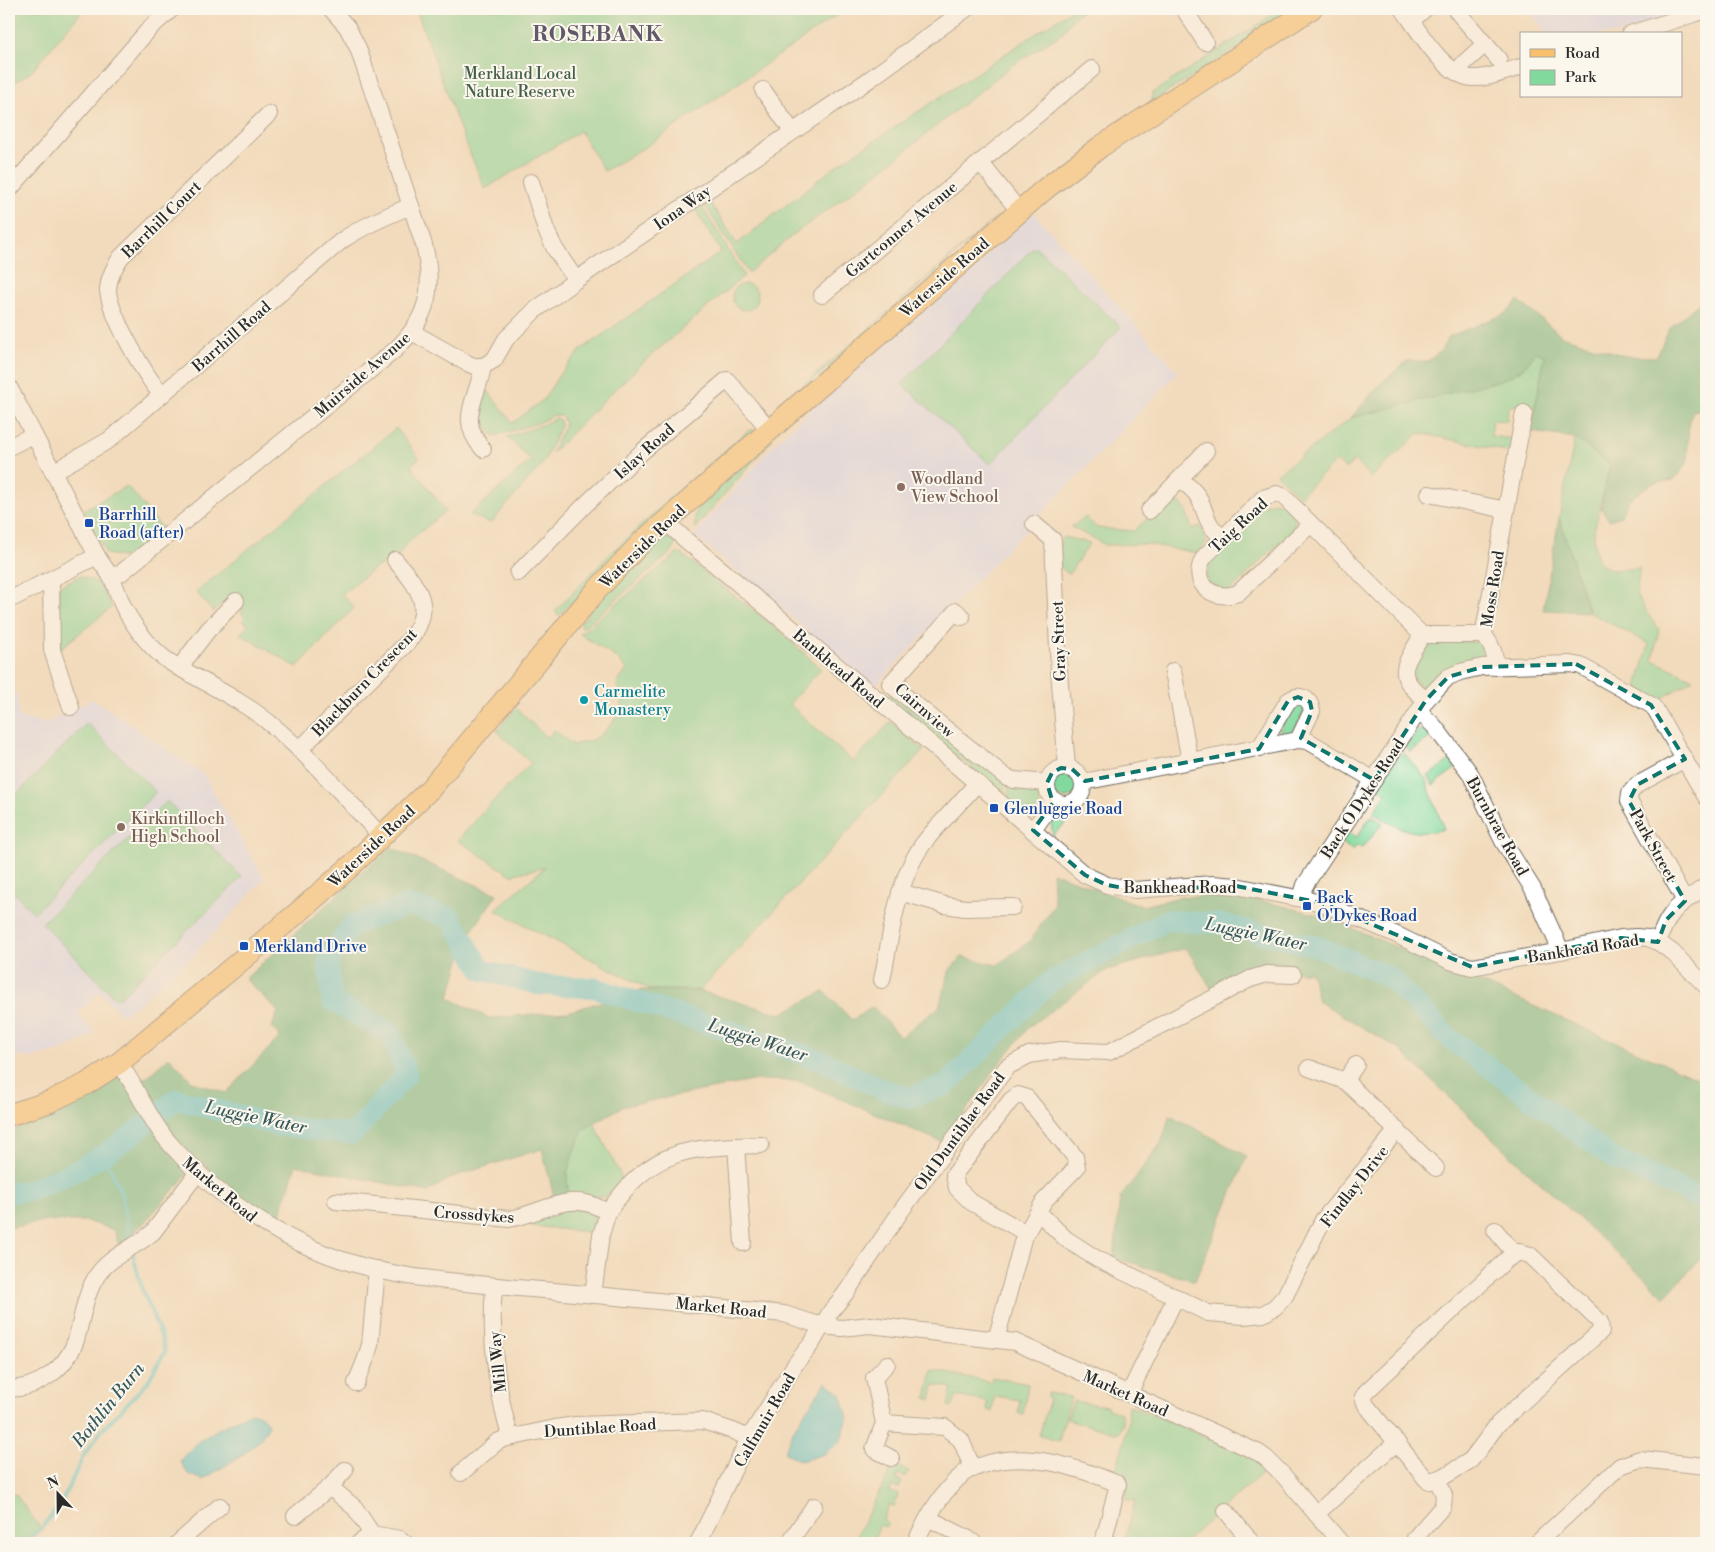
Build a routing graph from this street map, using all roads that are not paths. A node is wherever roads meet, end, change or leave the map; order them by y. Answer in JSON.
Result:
{"nodes":[{"id":1,"x":172,"y":9,"type":"edge"},
{"id":2,"x":331,"y":9,"type":"edge"},
{"id":3,"x":966,"y":9,"type":"edge"},
{"id":4,"x":1184,"y":9,"type":"edge"},
{"id":5,"x":1311,"y":9,"type":"edge"},
{"id":6,"x":1425,"y":9,"type":"edge"},
{"id":7,"x":1455,"y":9,"type":"edge"},
{"id":8,"x":1706,"y":10,"type":"edge"},
{"id":9,"x":1407,"y":15,"type":"edge"},
{"id":10,"x":1636,"y":32,"type":"edge"},
{"id":11,"x":1205,"y":42,"type":"dead end"},
{"id":12,"x":1485,"y":44,"type":"junction"},
{"id":13,"x":1499,"y":60,"type":"dead end"},
{"id":14,"x":1463,"y":64,"type":"dead end"},
{"id":15,"x":1520,"y":67,"type":"edge"},
{"id":16,"x":1092,"y":69,"type":"dead end"},
{"id":17,"x":763,"y":90,"type":"dead end"},
{"id":18,"x":269,"y":114,"type":"dead end"},
{"id":19,"x":792,"y":131,"type":"junction"},
{"id":20,"x":980,"y":162,"type":"junction"},
{"id":21,"x":531,"y":182,"type":"dead end"},
{"id":22,"x":9,"y":190,"type":"edge"},
{"id":23,"x":411,"y":206,"type":"junction"},
{"id":24,"x":1019,"y":211,"type":"junction"},
{"id":25,"x":576,"y":280,"type":"junction"},
{"id":26,"x":822,"y":295,"type":"dead end"},
{"id":27,"x":412,"y":332,"type":"junction"},
{"id":28,"x":483,"y":366,"type":"junction"},
{"id":29,"x":9,"y":387,"type":"edge"},
{"id":30,"x":162,"y":395,"type":"junction"},
{"id":31,"x":1524,"y":413,"type":"dead end"},
{"id":32,"x":770,"y":430,"type":"junction"},
{"id":33,"x":33,"y":434,"type":"junction"},
{"id":34,"x":9,"y":447,"type":"edge"},
{"id":35,"x":483,"y":449,"type":"dead end"},
{"id":36,"x":1206,"y":451,"type":"dead end"},
{"id":37,"x":53,"y":472,"type":"junction"},
{"id":38,"x":1180,"y":479,"type":"junction"},
{"id":39,"x":1429,"y":494,"type":"dead end"},
{"id":40,"x":1506,"y":510,"type":"junction"},
{"id":41,"x":1149,"y":511,"type":"dead end"},
{"id":42,"x":665,"y":521,"type":"junction"},
{"id":43,"x":1034,"y":524,"type":"dead end"},
{"id":44,"x":1311,"y":524,"type":"junction"},
{"id":45,"x":1223,"y":538,"type":"junction"},
{"id":46,"x":97,"y":556,"type":"junction"},
{"id":47,"x":395,"y":560,"type":"dead end"},
{"id":48,"x":518,"y":573,"type":"dead end"},
{"id":49,"x":111,"y":577,"type":"junction"},
{"id":50,"x":51,"y":580,"type":"junction"},
{"id":51,"x":9,"y":600,"type":"edge"},
{"id":52,"x":232,"y":611,"type":"dead end"},
{"id":53,"x":962,"y":617,"type":"dead end"},
{"id":54,"x":1484,"y":635,"type":"junction"},
{"id":55,"x":1422,"y":636,"type":"junction"},
{"id":56,"x":1496,"y":667,"type":"junction"},
{"id":57,"x":179,"y":668,"type":"junction"},
{"id":58,"x":1172,"y":672,"type":"dead end"},
{"id":59,"x":71,"y":706,"type":"dead end"},
{"id":60,"x":1423,"y":706,"type":"junction"},
{"id":61,"x":1298,"y":740,"type":"junction"},
{"id":62,"x":1259,"y":749,"type":"junction"},
{"id":63,"x":299,"y":750,"type":"junction"},
{"id":64,"x":1685,"y":759,"type":"junction"},
{"id":65,"x":1190,"y":761,"type":"junction"},
{"id":66,"x":1067,"y":768,"type":"junction"},
{"id":67,"x":1374,"y":780,"type":"junction"},
{"id":68,"x":1083,"y":782,"type":"junction"},
{"id":69,"x":977,"y":783,"type":"junction"},
{"id":70,"x":1047,"y":783,"type":"junction"},
{"id":71,"x":1706,"y":797,"type":"edge"},
{"id":72,"x":1054,"y":801,"type":"junction"},
{"id":73,"x":1033,"y":830,"type":"junction"},
{"id":74,"x":382,"y":837,"type":"junction"},
{"id":75,"x":1706,"y":886,"type":"edge"},
{"id":76,"x":900,"y":892,"type":"junction"},
{"id":77,"x":1301,"y":898,"type":"junction"},
{"id":78,"x":1685,"y":901,"type":"junction"},
{"id":79,"x":1013,"y":907,"type":"dead end"},
{"id":80,"x":1658,"y":942,"type":"junction"},
{"id":81,"x":1561,"y":952,"type":"junction"},
{"id":82,"x":1293,"y":975,"type":"dead end"},
{"id":83,"x":882,"y":980,"type":"dead end"},
{"id":84,"x":1706,"y":986,"type":"edge"},
{"id":85,"x":120,"y":1063,"type":"junction"},
{"id":86,"x":1356,"y":1065,"type":"dead end"},
{"id":87,"x":1309,"y":1068,"type":"dead end"},
{"id":88,"x":1345,"y":1081,"type":"junction"},
{"id":89,"x":9,"y":1115,"type":"edge"},
{"id":90,"x":1397,"y":1130,"type":"junction"},
{"id":91,"x":761,"y":1145,"type":"dead end"},
{"id":92,"x":736,"y":1146,"type":"junction"},
{"id":93,"x":1436,"y":1168,"type":"dead end"},
{"id":94,"x":198,"y":1172,"type":"junction"},
{"id":95,"x":336,"y":1200,"type":"dead end"},
{"id":96,"x":608,"y":1212,"type":"junction"},
{"id":97,"x":1038,"y":1212,"type":"junction"},
{"id":98,"x":1495,"y":1230,"type":"dead end"},
{"id":99,"x":1026,"y":1233,"type":"junction"},
{"id":100,"x":743,"y":1242,"type":"dead end"},
{"id":101,"x":1515,"y":1254,"type":"junction"},
{"id":102,"x":377,"y":1269,"type":"junction"},
{"id":103,"x":494,"y":1286,"type":"junction"},
{"id":104,"x":593,"y":1295,"type":"junction"},
{"id":105,"x":1176,"y":1296,"type":"junction"},
{"id":106,"x":822,"y":1326,"type":"junction"},
{"id":107,"x":996,"y":1340,"type":"junction"},
{"id":108,"x":887,"y":1364,"type":"dead end"},
{"id":109,"x":356,"y":1383,"type":"dead end"},
{"id":110,"x":9,"y":1389,"type":"edge"},
{"id":111,"x":1129,"y":1394,"type":"junction"},
{"id":112,"x":884,"y":1423,"type":"junction"},
{"id":113,"x":510,"y":1436,"type":"junction"},
{"id":114,"x":749,"y":1438,"type":"junction"},
{"id":115,"x":1397,"y":1442,"type":"junction"},
{"id":116,"x":891,"y":1458,"type":"dead end"},
{"id":117,"x":1706,"y":1466,"type":"edge"},
{"id":118,"x":973,"y":1469,"type":"junction"},
{"id":119,"x":344,"y":1470,"type":"dead end"},
{"id":120,"x":461,"y":1473,"type":"dead end"},
{"id":121,"x":1438,"y":1479,"type":"junction"},
{"id":122,"x":330,"y":1487,"type":"junction"},
{"id":123,"x":220,"y":1506,"type":"dead end"},
{"id":124,"x":814,"y":1506,"type":"dead end"},
{"id":125,"x":1226,"y":1511,"type":"dead end"},
{"id":126,"x":1316,"y":1514,"type":"junction"},
{"id":127,"x":296,"y":1516,"type":"dead end"},
{"id":128,"x":928,"y":1518,"type":"junction"},
{"id":129,"x":1415,"y":1538,"type":"dead end"},
{"id":130,"x":365,"y":1539,"type":"edge"},
{"id":131,"x":178,"y":1543,"type":"edge"},
{"id":132,"x":404,"y":1543,"type":"edge"},
{"id":133,"x":698,"y":1543,"type":"edge"},
{"id":134,"x":789,"y":1543,"type":"edge"},
{"id":135,"x":915,"y":1543,"type":"edge"},
{"id":136,"x":974,"y":1543,"type":"edge"},
{"id":137,"x":1103,"y":1543,"type":"edge"},
{"id":138,"x":1252,"y":1543,"type":"edge"},
{"id":139,"x":1341,"y":1543,"type":"edge"},
{"id":140,"x":1537,"y":1543,"type":"edge"}],
"edges":[{"from":1,"to":22,"type":"street"},
{"from":2,"to":23,"type":"street","name":"Muirside Avenue"},
{"from":3,"to":19,"type":"street","name":"Iona Way"},
{"from":4,"to":11,"type":"street"},
{"from":5,"to":24,"type":"main road","name":"Waterside Road"},
{"from":6,"to":9,"type":"street"},
{"from":7,"to":12,"type":"street"},
{"from":8,"to":10,"type":"street"},
{"from":9,"to":15,"type":"street"},
{"from":12,"to":13,"type":"street"},
{"from":12,"to":14,"type":"street"},
{"from":16,"to":20,"type":"street","name":"Gartconner Avenue"},
{"from":17,"to":19,"type":"street"},
{"from":18,"to":30,"type":"street","name":"Barrhill Court"},
{"from":19,"to":25,"type":"street","name":"Iona Way"},
{"from":20,"to":24,"type":"street"},
{"from":20,"to":26,"type":"street","name":"Gartconner Avenue"},
{"from":21,"to":25,"type":"street"},
{"from":23,"to":27,"type":"street","name":"Muirside Avenue"},
{"from":23,"to":30,"type":"street","name":"Barrhill Road"},
{"from":24,"to":32,"type":"main road","name":"Waterside Road"},
{"from":25,"to":28,"type":"street","name":"Iona Way"},
{"from":27,"to":28,"type":"street"},
{"from":27,"to":49,"type":"street","name":"Muirside Avenue"},
{"from":28,"to":35,"type":"street"},
{"from":29,"to":33,"type":"street"},
{"from":30,"to":37,"type":"street","name":"Barrhill Road"},
{"from":31,"to":40,"type":"street","name":"Moss Road"},
{"from":32,"to":42,"type":"main road","name":"Waterside Road"},
{"from":32,"to":48,"type":"street","name":"Islay Road"},
{"from":33,"to":34,"type":"street"},
{"from":33,"to":37,"type":"street"},
{"from":36,"to":38,"type":"street"},
{"from":37,"to":46,"type":"street"},
{"from":38,"to":41,"type":"street"},
{"from":38,"to":45,"type":"street"},
{"from":39,"to":40,"type":"street"},
{"from":40,"to":54,"type":"street","name":"Moss Road"},
{"from":42,"to":69,"type":"street","name":"Bankhead Road"},
{"from":42,"to":74,"type":"main road","name":"Waterside Road"},
{"from":43,"to":66,"type":"street","name":"Gray Street"},
{"from":44,"to":45,"type":"street","name":"Taig Road"},
{"from":44,"to":45,"type":"street","name":"Taig Road"},
{"from":44,"to":55,"type":"street","name":"Taig Road"},
{"from":46,"to":49,"type":"street"},
{"from":46,"to":50,"type":"street"},
{"from":47,"to":63,"type":"street","name":"Blackburn Crescent"},
{"from":49,"to":57,"type":"street"},
{"from":50,"to":51,"type":"street"},
{"from":50,"to":59,"type":"street"},
{"from":52,"to":57,"type":"street"},
{"from":53,"to":70,"type":"street","name":"Cairnview"},
{"from":54,"to":55,"type":"street"},
{"from":54,"to":56,"type":"street","name":"Moss Road"},
{"from":55,"to":60,"type":"street"},
{"from":56,"to":60,"type":"street","name":"Back O Dykes Road"},
{"from":56,"to":64,"type":"street","name":"Back O Dykes Road"},
{"from":57,"to":63,"type":"street"},
{"from":58,"to":65,"type":"street"},
{"from":60,"to":67,"type":"street","name":"Back O Dykes Road"},
{"from":60,"to":81,"type":"street","name":"Burnbrae Road"},
{"from":61,"to":62,"type":"street"},
{"from":61,"to":62,"type":"street"},
{"from":61,"to":67,"type":"street"},
{"from":62,"to":65,"type":"street"},
{"from":63,"to":74,"type":"street"},
{"from":64,"to":71,"type":"street","name":"Back O Dykes Road"},
{"from":64,"to":78,"type":"street","name":"Park Street"},
{"from":65,"to":68,"type":"street"},
{"from":66,"to":68,"type":"street"},
{"from":66,"to":70,"type":"street"},
{"from":67,"to":77,"type":"street","name":"Back O Dykes Road"},
{"from":68,"to":72,"type":"street"},
{"from":69,"to":73,"type":"street","name":"Bankhead Road"},
{"from":69,"to":76,"type":"street"},
{"from":70,"to":72,"type":"street"},
{"from":72,"to":73,"type":"street"},
{"from":73,"to":77,"type":"street","name":"Bankhead Road"},
{"from":74,"to":85,"type":"main road","name":"Waterside Road"},
{"from":75,"to":78,"type":"street"},
{"from":76,"to":79,"type":"street"},
{"from":76,"to":83,"type":"street"},
{"from":77,"to":81,"type":"street","name":"Bankhead Road"},
{"from":78,"to":80,"type":"street"},
{"from":80,"to":81,"type":"street","name":"Bankhead Road"},
{"from":80,"to":84,"type":"street"},
{"from":82,"to":106,"type":"street","name":"Old Duntiblae Road"},
{"from":85,"to":89,"type":"main road","name":"Waterside Road"},
{"from":85,"to":94,"type":"street","name":"Market Road"},
{"from":86,"to":88,"type":"street"},
{"from":87,"to":88,"type":"street"},
{"from":88,"to":90,"type":"street"},
{"from":90,"to":93,"type":"street"},
{"from":90,"to":105,"type":"street","name":"Findlay Drive"},
{"from":91,"to":92,"type":"street"},
{"from":92,"to":96,"type":"street"},
{"from":92,"to":100,"type":"street"},
{"from":94,"to":102,"type":"street","name":"Market Road"},
{"from":94,"to":110,"type":"street"},
{"from":95,"to":96,"type":"street","name":"Crossdykes"},
{"from":96,"to":104,"type":"street"},
{"from":97,"to":99,"type":"street"},
{"from":97,"to":99,"type":"street"},
{"from":97,"to":105,"type":"street","name":"Findlay Drive"},
{"from":98,"to":101,"type":"street"},
{"from":99,"to":107,"type":"street"},
{"from":101,"to":115,"type":"street"},
{"from":101,"to":121,"type":"street"},
{"from":102,"to":103,"type":"street","name":"Market Road"},
{"from":102,"to":109,"type":"street"},
{"from":103,"to":104,"type":"street","name":"Market Road"},
{"from":103,"to":113,"type":"street","name":"Mill Way"},
{"from":104,"to":106,"type":"street","name":"Market Road"},
{"from":105,"to":111,"type":"street"},
{"from":106,"to":107,"type":"street","name":"Market Road"},
{"from":106,"to":114,"type":"street","name":"Calfmuir Road"},
{"from":107,"to":111,"type":"street","name":"Market Road"},
{"from":108,"to":112,"type":"street"},
{"from":111,"to":126,"type":"street","name":"Market Road"},
{"from":112,"to":116,"type":"street"},
{"from":112,"to":118,"type":"street"},
{"from":113,"to":114,"type":"street","name":"Duntiblae Road"},
{"from":113,"to":120,"type":"street","name":"Duntiblae Road"},
{"from":114,"to":133,"type":"street","name":"Calfmuir Road"},
{"from":115,"to":121,"type":"street"},
{"from":115,"to":126,"type":"street"},
{"from":117,"to":140,"type":"street"},
{"from":118,"to":128,"type":"street"},
{"from":118,"to":137,"type":"street"},
{"from":119,"to":122,"type":"street"},
{"from":121,"to":129,"type":"street"},
{"from":122,"to":127,"type":"street"},
{"from":122,"to":130,"type":"street"},
{"from":123,"to":131,"type":"street"},
{"from":124,"to":134,"type":"street"},
{"from":125,"to":138,"type":"street"},
{"from":126,"to":139,"type":"street","name":"Market Road"},
{"from":128,"to":135,"type":"street"},
{"from":128,"to":136,"type":"street"},
{"from":130,"to":132,"type":"street"}]}
